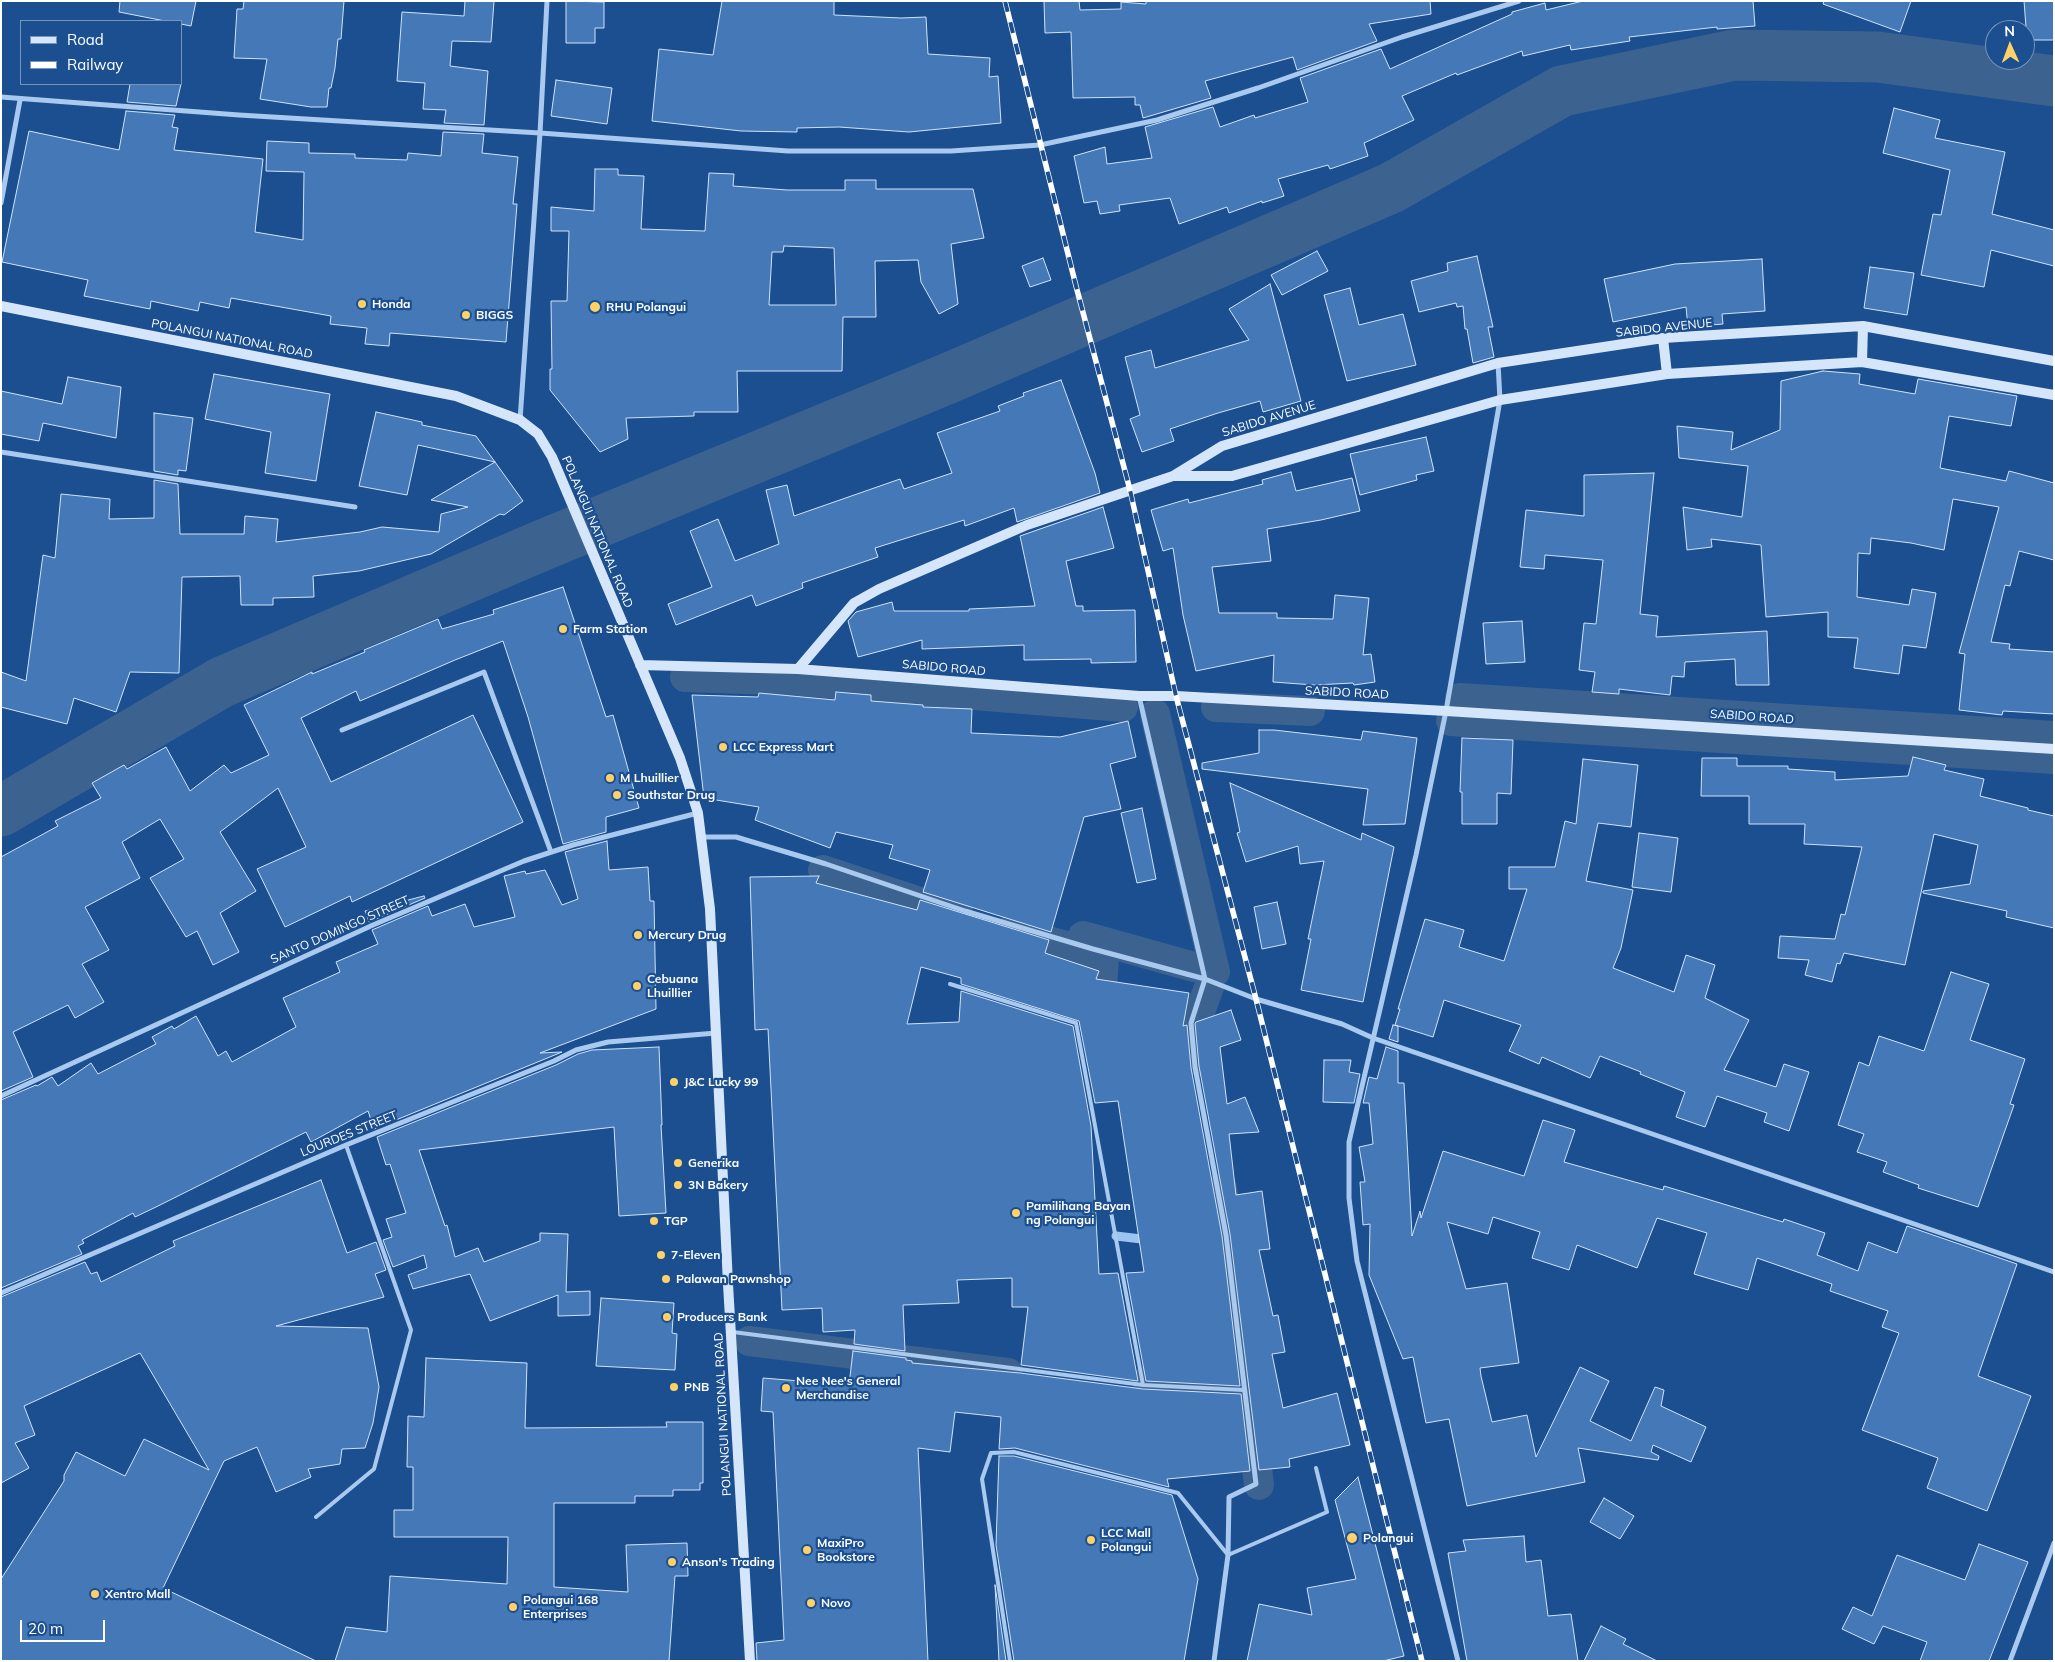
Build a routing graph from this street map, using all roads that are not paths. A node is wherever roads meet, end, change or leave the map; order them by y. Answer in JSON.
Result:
{"nodes":[{"id":1,"x":547,"y":1,"type":"edge"},
{"id":2,"x":1519,"y":1,"type":"edge"},
{"id":3,"x":1,"y":98,"type":"edge"},
{"id":4,"x":20,"y":100,"type":"junction"},
{"id":5,"x":540,"y":133,"type":"junction"},
{"id":6,"x":1,"y":203,"type":"edge"},
{"id":7,"x":1,"y":306,"type":"edge"},
{"id":8,"x":1863,"y":326,"type":"junction"},
{"id":9,"x":1663,"y":338,"type":"junction"},
{"id":10,"x":2054,"y":361,"type":"edge"},
{"id":11,"x":1862,"y":362,"type":"junction"},
{"id":12,"x":1498,"y":363,"type":"junction"},
{"id":13,"x":1667,"y":374,"type":"junction"},
{"id":14,"x":2054,"y":395,"type":"edge"},
{"id":15,"x":1500,"y":400,"type":"junction"},
{"id":16,"x":520,"y":420,"type":"junction"},
{"id":17,"x":1,"y":452,"type":"edge"},
{"id":18,"x":1173,"y":476,"type":"junction"},
{"id":19,"x":355,"y":506,"type":"dead end"},
{"id":20,"x":640,"y":665,"type":"junction"},
{"id":21,"x":798,"y":669,"type":"junction"},
{"id":22,"x":1139,"y":696,"type":"junction"},
{"id":23,"x":1446,"y":710,"type":"junction"},
{"id":24,"x":342,"y":730,"type":"dead end"},
{"id":25,"x":2054,"y":750,"type":"edge"},
{"id":26,"x":698,"y":813,"type":"junction"},
{"id":27,"x":701,"y":837,"type":"junction"},
{"id":28,"x":551,"y":852,"type":"junction"},
{"id":29,"x":1205,"y":979,"type":"junction"},
{"id":30,"x":950,"y":984,"type":"dead end"},
{"id":31,"x":716,"y":1034,"type":"junction"},
{"id":32,"x":1373,"y":1038,"type":"junction"},
{"id":33,"x":1,"y":1096,"type":"edge"},
{"id":34,"x":346,"y":1145,"type":"junction"},
{"id":35,"x":2054,"y":1272,"type":"edge"},
{"id":36,"x":1,"y":1293,"type":"edge"},
{"id":37,"x":731,"y":1332,"type":"junction"},
{"id":38,"x":1143,"y":1385,"type":"junction"},
{"id":39,"x":1244,"y":1390,"type":"junction"},
{"id":40,"x":1316,"y":1468,"type":"dead end"},
{"id":41,"x":316,"y":1517,"type":"dead end"},
{"id":42,"x":2054,"y":1544,"type":"edge"},
{"id":43,"x":1228,"y":1554,"type":"junction"},
{"id":44,"x":750,"y":1661,"type":"edge"},
{"id":45,"x":1010,"y":1661,"type":"edge"},
{"id":46,"x":1214,"y":1661,"type":"edge"},
{"id":47,"x":1458,"y":1661,"type":"edge"},
{"id":48,"x":2010,"y":1661,"type":"edge"}],
"edges":[{"from":1,"to":5,"type":"street"},
{"from":2,"to":5,"type":"street"},
{"from":3,"to":4,"type":"street"},
{"from":4,"to":5,"type":"street"},
{"from":4,"to":6,"type":"street"},
{"from":5,"to":16,"type":"street"},
{"from":7,"to":16,"type":"main road","name":"POLANGUI NATIONAL ROAD"},
{"from":8,"to":9,"type":"main road","name":"SABIDO AVENUE"},
{"from":8,"to":10,"type":"main road","name":"SABIDO AVENUE"},
{"from":8,"to":11,"type":"main road"},
{"from":9,"to":12,"type":"main road","name":"SABIDO AVENUE"},
{"from":9,"to":13,"type":"main road"},
{"from":11,"to":13,"type":"main road"},
{"from":11,"to":14,"type":"main road"},
{"from":12,"to":15,"type":"street"},
{"from":12,"to":18,"type":"main road","name":"SABIDO AVENUE"},
{"from":13,"to":15,"type":"main road"},
{"from":15,"to":18,"type":"main road"},
{"from":15,"to":23,"type":"street"},
{"from":16,"to":20,"type":"main road","name":"POLANGUI NATIONAL ROAD"},
{"from":17,"to":19,"type":"street"},
{"from":18,"to":21,"type":"main road"},
{"from":20,"to":21,"type":"main road","name":"SABIDO ROAD"},
{"from":20,"to":26,"type":"main road","name":"POLANGUI NATIONAL ROAD"},
{"from":21,"to":22,"type":"main road","name":"SABIDO ROAD"},
{"from":22,"to":23,"type":"main road","name":"SABIDO ROAD"},
{"from":22,"to":29,"type":"street"},
{"from":23,"to":25,"type":"main road","name":"SABIDO ROAD"},
{"from":23,"to":32,"type":"street"},
{"from":24,"to":28,"type":"street"},
{"from":26,"to":27,"type":"main road","name":"POLANGUI NATIONAL ROAD"},
{"from":26,"to":28,"type":"street","name":"SANTO DOMINGO STREET"},
{"from":27,"to":29,"type":"street"},
{"from":27,"to":31,"type":"main road","name":"POLANGUI NATIONAL ROAD"},
{"from":28,"to":33,"type":"street","name":"SANTO DOMINGO STREET"},
{"from":29,"to":32,"type":"street"},
{"from":29,"to":39,"type":"street"},
{"from":30,"to":38,"type":"lane"},
{"from":31,"to":34,"type":"street","name":"LOURDES STREET"},
{"from":31,"to":37,"type":"main road","name":"POLANGUI NATIONAL ROAD"},
{"from":32,"to":35,"type":"street"},
{"from":32,"to":47,"type":"street"},
{"from":34,"to":36,"type":"street","name":"LOURDES STREET"},
{"from":34,"to":41,"type":"lane"},
{"from":37,"to":38,"type":"lane"},
{"from":37,"to":44,"type":"main road","name":"POLANGUI NATIONAL ROAD"},
{"from":38,"to":39,"type":"lane"},
{"from":39,"to":43,"type":"street"},
{"from":40,"to":43,"type":"lane"},
{"from":42,"to":48,"type":"street"},
{"from":43,"to":45,"type":"lane"},
{"from":43,"to":46,"type":"street"}]}
